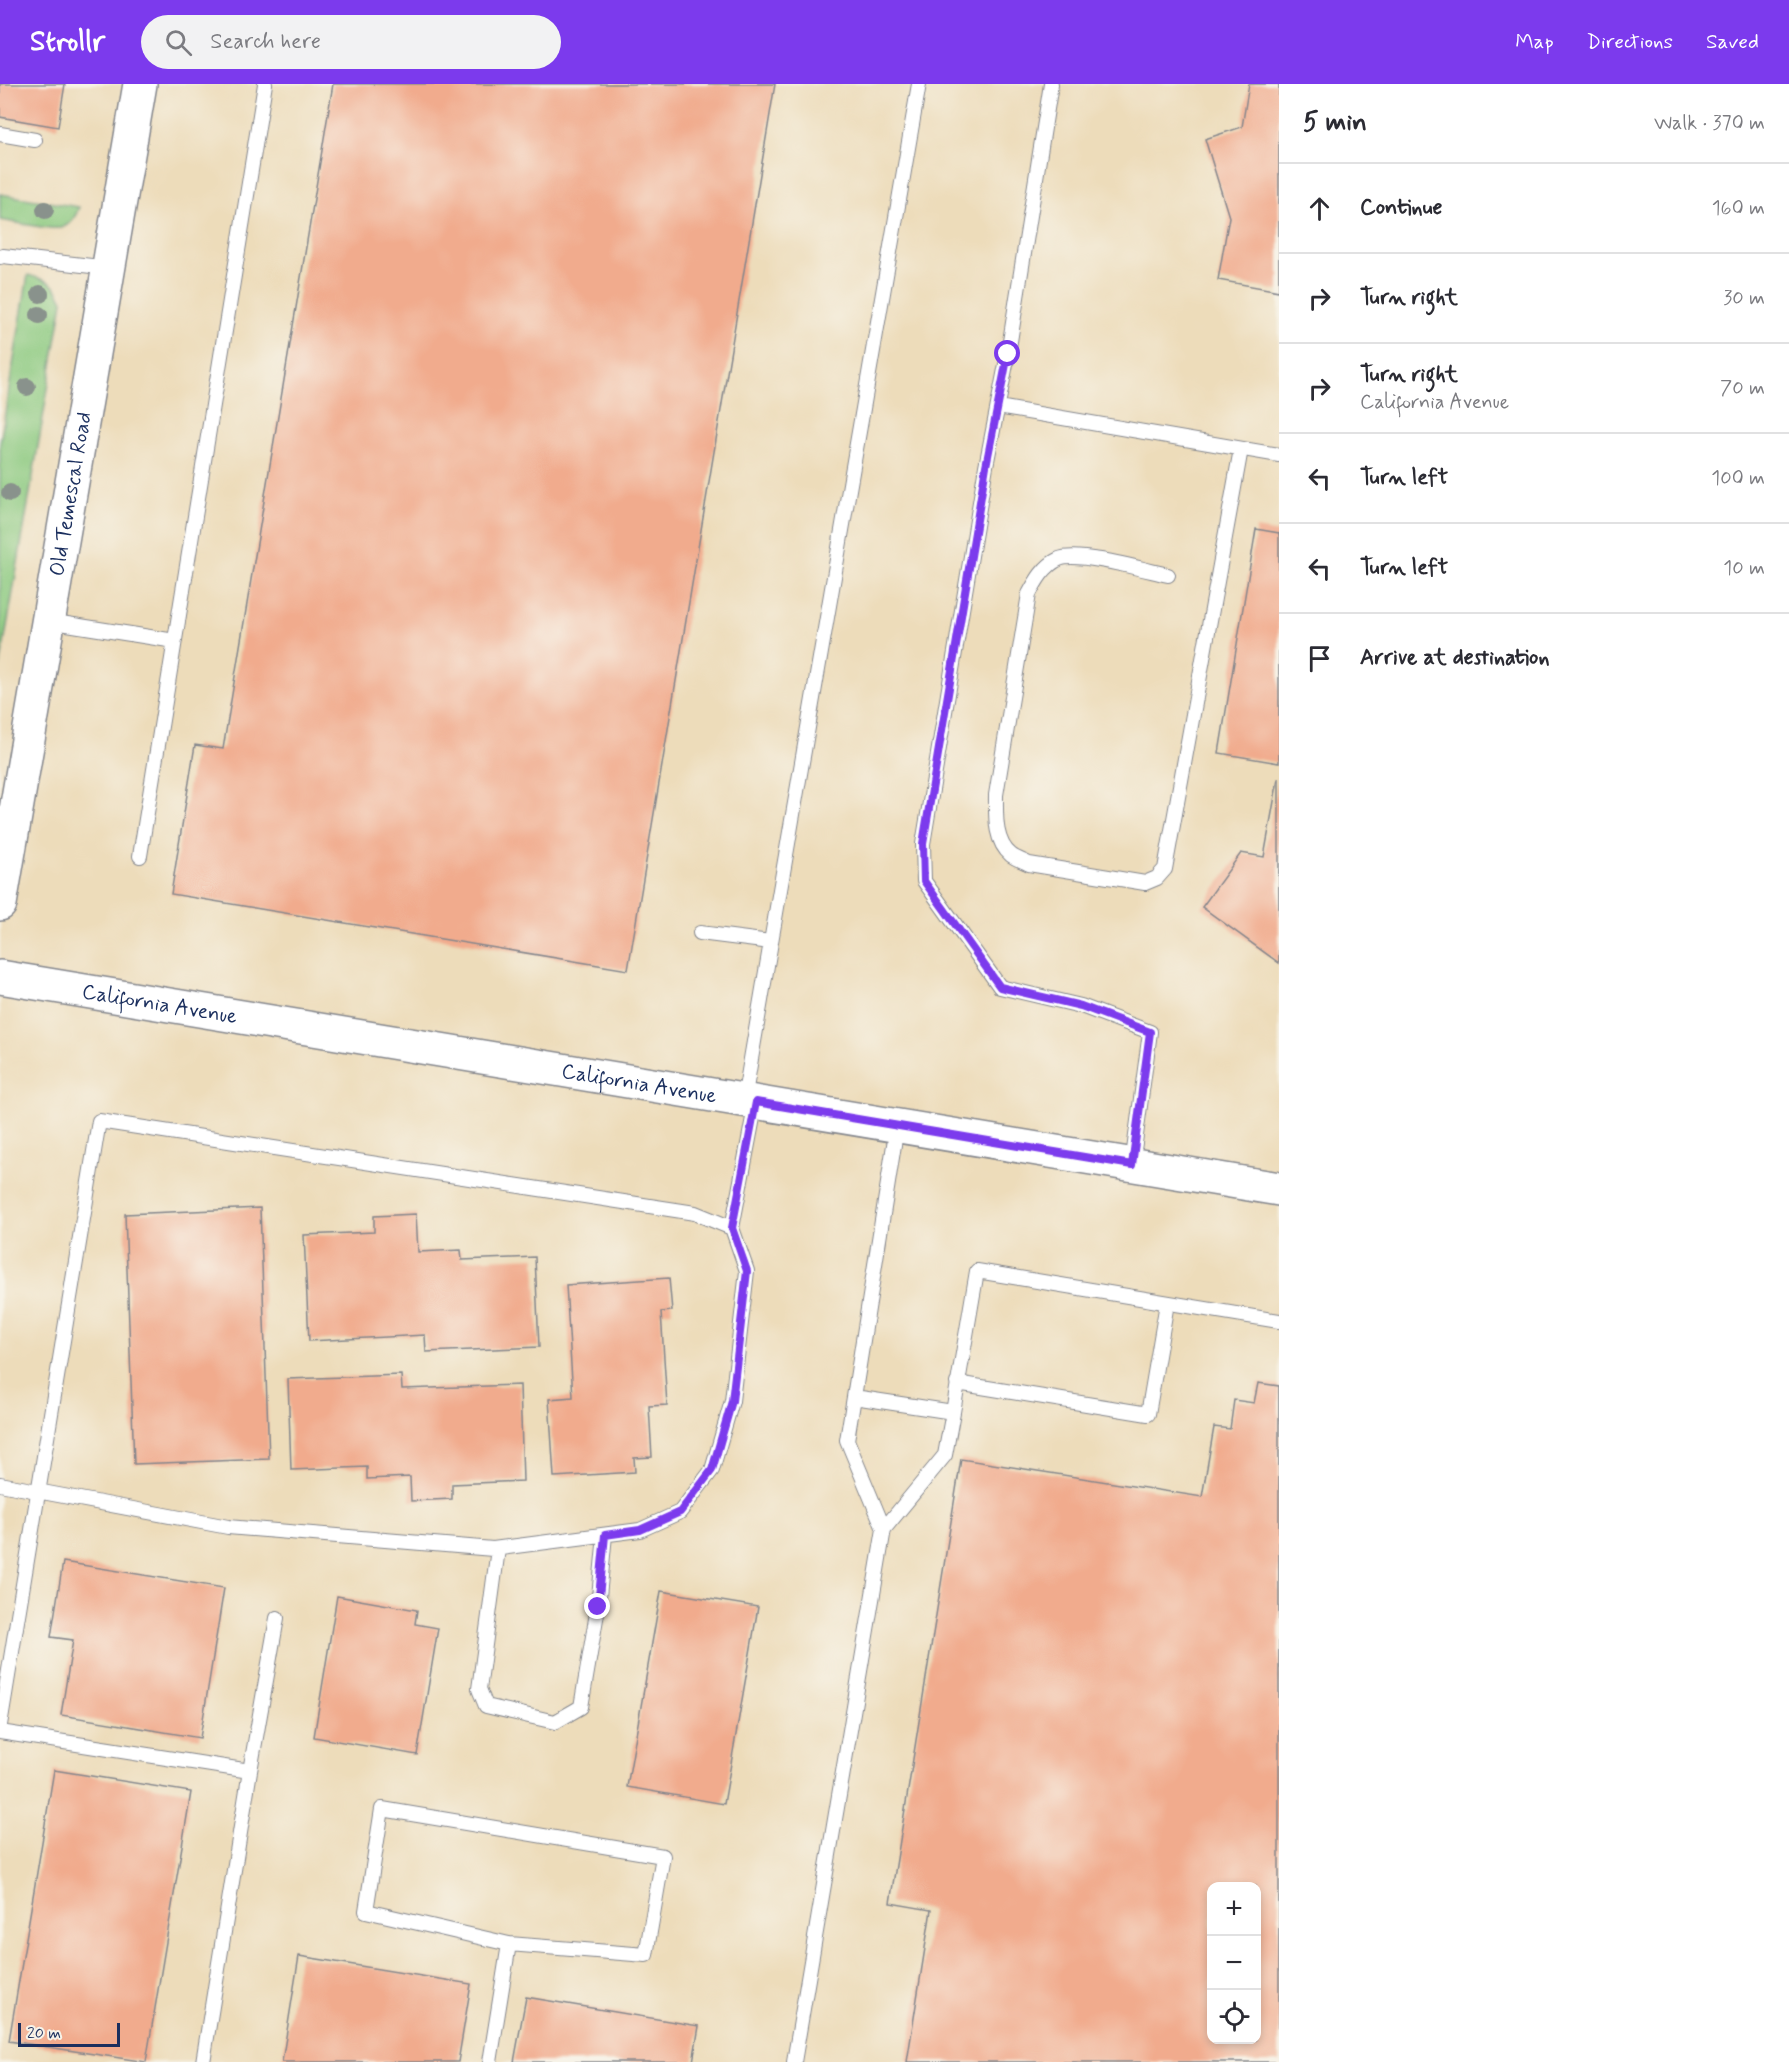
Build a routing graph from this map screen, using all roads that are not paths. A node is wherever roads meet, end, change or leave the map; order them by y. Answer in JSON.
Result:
{"nodes":[{"id":1,"x":140,"y":84,"type":"edge"},
{"id":2,"x":265,"y":84,"type":"edge"},
{"id":3,"x":919,"y":84,"type":"edge"},
{"id":4,"x":1051,"y":84,"type":"edge"},
{"id":5,"x":0,"y":134,"type":"edge"},
{"id":6,"x":35,"y":140,"type":"dead end"},
{"id":7,"x":1,"y":256,"type":"edge"},
{"id":8,"x":109,"y":267,"type":"junction"},
{"id":9,"x":998,"y":407,"type":"junction"},
{"id":10,"x":1241,"y":449,"type":"junction"},
{"id":11,"x":1279,"y":455,"type":"edge"},
{"id":12,"x":1168,"y":575,"type":"dead end"},
{"id":13,"x":48,"y":621,"type":"junction"},
{"id":14,"x":175,"y":640,"type":"junction"},
{"id":15,"x":140,"y":856,"type":"dead end"},
{"id":16,"x":0,"y":904,"type":"edge"},
{"id":17,"x":700,"y":933,"type":"dead end"},
{"id":18,"x":771,"y":942,"type":"junction"},
{"id":19,"x":0,"y":977,"type":"edge"},
{"id":20,"x":750,"y":1102,"type":"junction"},
{"id":21,"x":897,"y":1126,"type":"junction"},
{"id":22,"x":1132,"y":1165,"type":"junction"},
{"id":23,"x":1279,"y":1189,"type":"edge"},
{"id":24,"x":732,"y":1228,"type":"junction"},
{"id":25,"x":1167,"y":1303,"type":"junction"},
{"id":26,"x":1279,"y":1321,"type":"edge"},
{"id":27,"x":957,"y":1383,"type":"junction"},
{"id":28,"x":854,"y":1397,"type":"junction"},
{"id":29,"x":953,"y":1412,"type":"junction"},
{"id":30,"x":0,"y":1484,"type":"edge"},
{"id":31,"x":39,"y":1492,"type":"junction"},
{"id":32,"x":885,"y":1530,"type":"junction"},
{"id":33,"x":605,"y":1535,"type":"junction"},
{"id":34,"x":498,"y":1549,"type":"junction"},
{"id":35,"x":276,"y":1618,"type":"dead end"},
{"id":36,"x":0,"y":1725,"type":"edge"},
{"id":37,"x":0,"y":1732,"type":"edge"},
{"id":38,"x":250,"y":1771,"type":"junction"},
{"id":39,"x":509,"y":1944,"type":"junction"},
{"id":40,"x":203,"y":2062,"type":"edge"},
{"id":41,"x":490,"y":2062,"type":"edge"},
{"id":42,"x":794,"y":2062,"type":"edge"}],
"edges":[{"from":1,"to":8,"type":"main road","name":"Old Temescal Road"},
{"from":2,"to":14,"type":"lane"},
{"from":3,"to":18,"type":"lane"},
{"from":4,"to":9,"type":"lane"},
{"from":5,"to":6,"type":"lane"},
{"from":7,"to":8,"type":"lane"},
{"from":8,"to":13,"type":"main road","name":"Old Temescal Road"},
{"from":9,"to":10,"type":"lane"},
{"from":9,"to":22,"type":"lane"},
{"from":10,"to":11,"type":"lane"},
{"from":10,"to":12,"type":"lane"},
{"from":13,"to":14,"type":"lane"},
{"from":13,"to":16,"type":"main road","name":"Old Temescal Road"},
{"from":14,"to":15,"type":"lane"},
{"from":17,"to":18,"type":"lane"},
{"from":18,"to":20,"type":"lane"},
{"from":19,"to":20,"type":"main road","name":"California Avenue"},
{"from":20,"to":21,"type":"main road","name":"California Avenue"},
{"from":20,"to":24,"type":"lane"},
{"from":21,"to":22,"type":"main road","name":"California Avenue"},
{"from":21,"to":28,"type":"lane"},
{"from":22,"to":23,"type":"main road","name":"California Avenue"},
{"from":24,"to":31,"type":"lane"},
{"from":24,"to":33,"type":"lane"},
{"from":25,"to":26,"type":"lane"},
{"from":25,"to":27,"type":"lane"},
{"from":25,"to":27,"type":"lane"},
{"from":27,"to":29,"type":"lane"},
{"from":28,"to":29,"type":"lane"},
{"from":28,"to":32,"type":"lane"},
{"from":29,"to":32,"type":"lane"},
{"from":30,"to":31,"type":"lane"},
{"from":31,"to":34,"type":"lane"},
{"from":31,"to":36,"type":"lane"},
{"from":32,"to":42,"type":"lane"},
{"from":33,"to":34,"type":"lane"},
{"from":33,"to":34,"type":"lane"},
{"from":35,"to":38,"type":"lane"},
{"from":37,"to":38,"type":"lane"},
{"from":38,"to":40,"type":"lane"},
{"from":39,"to":39,"type":"lane"},
{"from":39,"to":41,"type":"lane"}]}
